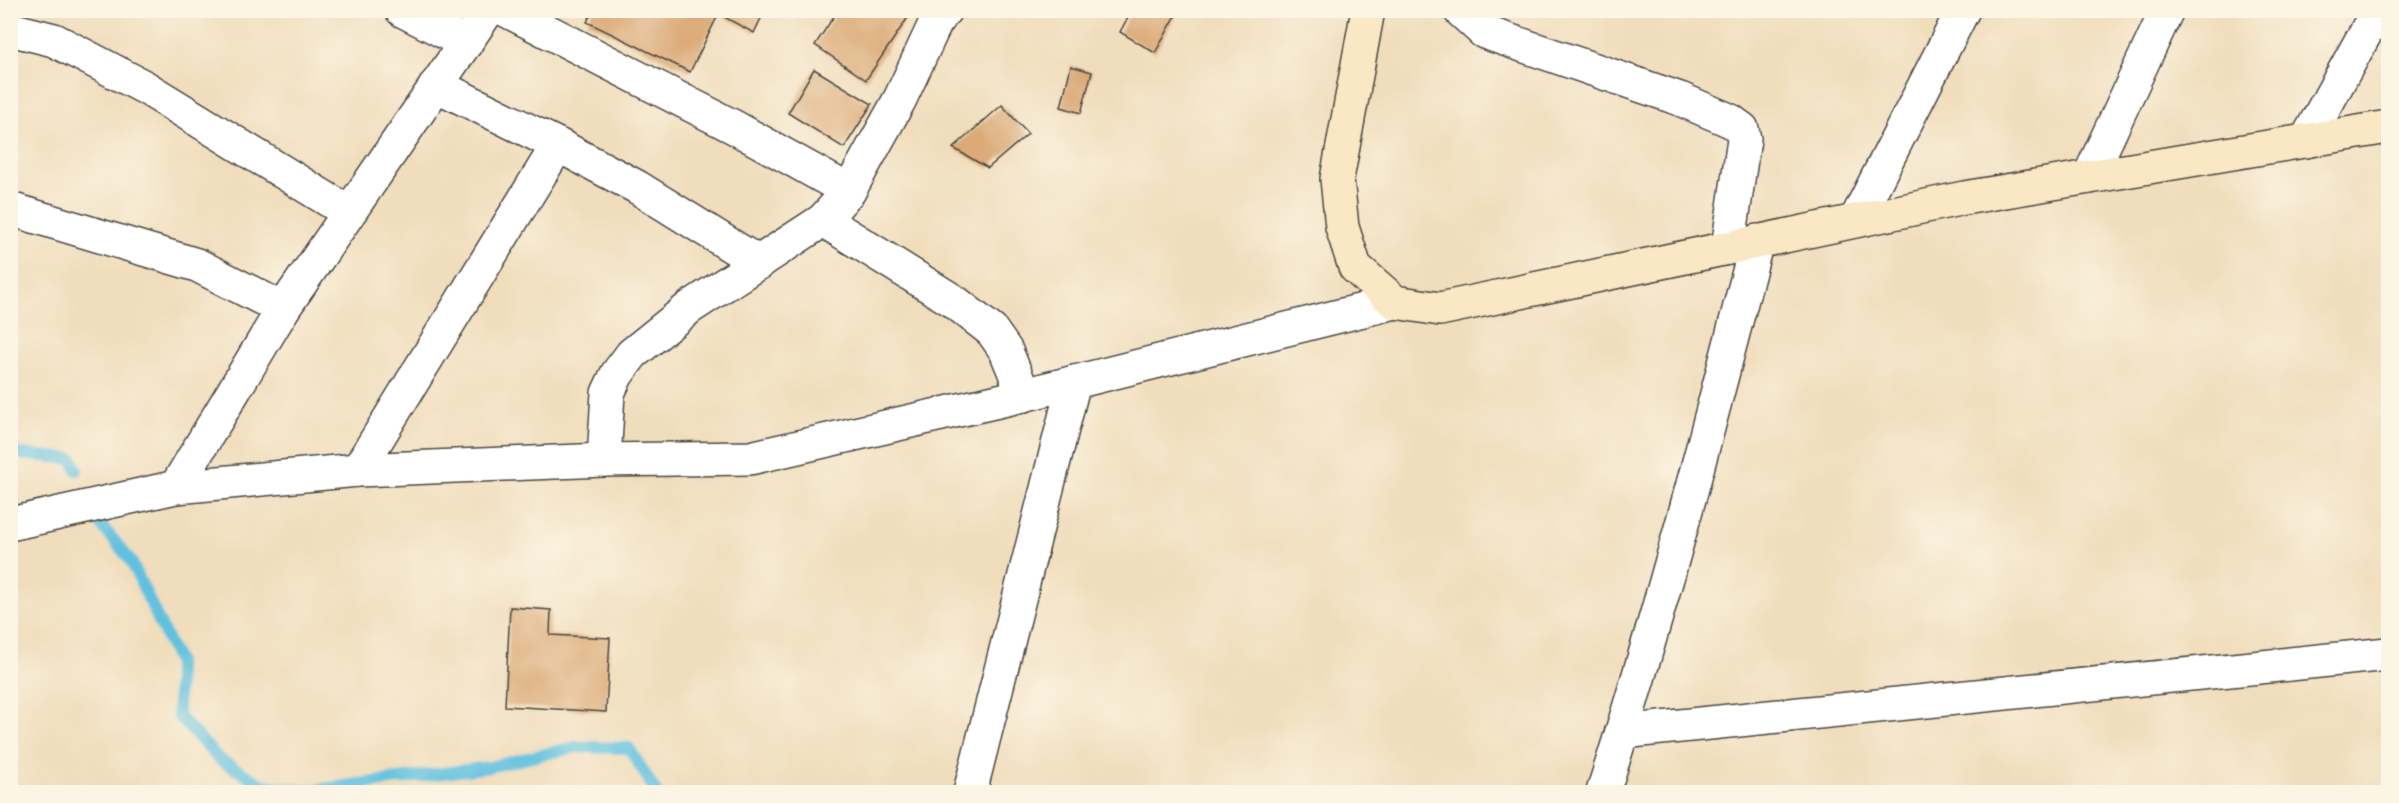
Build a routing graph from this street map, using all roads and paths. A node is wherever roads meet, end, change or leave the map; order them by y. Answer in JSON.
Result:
{"nodes":[{"id":1,"x":402,"y":10,"type":"edge"},
{"id":2,"x":488,"y":10,"type":"edge"},
{"id":3,"x":506,"y":10,"type":"edge"},
{"id":4,"x":945,"y":10,"type":"edge"},
{"id":5,"x":1368,"y":10,"type":"edge"},
{"id":6,"x":1460,"y":10,"type":"edge"},
{"id":7,"x":1963,"y":10,"type":"edge"},
{"id":8,"x":2167,"y":10,"type":"edge"},
{"id":9,"x":2378,"y":10,"type":"edge"},
{"id":10,"x":1491,"y":21,"type":"edge"},
{"id":11,"x":10,"y":29,"type":"edge"},
{"id":12,"x":466,"y":42,"type":"junction"},
{"id":13,"x":436,"y":85,"type":"junction"},
{"id":14,"x":2388,"y":127,"type":"edge"},
{"id":15,"x":2306,"y":141,"type":"junction"},
{"id":16,"x":558,"y":145,"type":"junction"},
{"id":17,"x":2088,"y":177,"type":"junction"},
{"id":18,"x":849,"y":191,"type":"junction"},
{"id":19,"x":10,"y":208,"type":"edge"},
{"id":20,"x":348,"y":212,"type":"junction"},
{"id":21,"x":823,"y":220,"type":"junction"},
{"id":22,"x":1856,"y":220,"type":"junction"},
{"id":23,"x":1742,"y":245,"type":"junction"},
{"id":24,"x":759,"y":263,"type":"junction"},
{"id":25,"x":1395,"y":302,"type":"junction"},
{"id":26,"x":283,"y":309,"type":"junction"},
{"id":27,"x":1074,"y":382,"type":"junction"},
{"id":28,"x":1024,"y":395,"type":"junction"},
{"id":29,"x":604,"y":460,"type":"junction"},
{"id":30,"x":358,"y":470,"type":"junction"},
{"id":31,"x":176,"y":487,"type":"junction"},
{"id":32,"x":10,"y":524,"type":"edge"},
{"id":33,"x":2388,"y":654,"type":"edge"},
{"id":34,"x":1622,"y":732,"type":"junction"},
{"id":35,"x":970,"y":792,"type":"edge"},
{"id":36,"x":1603,"y":792,"type":"edge"}],
"edges":[{"from":1,"to":12,"type":"street"},
{"from":2,"to":12,"type":"street"},
{"from":3,"to":18,"type":"street"},
{"from":4,"to":18,"type":"street"},
{"from":5,"to":25,"type":"main road"},
{"from":6,"to":10,"type":"street"},
{"from":7,"to":22,"type":"street"},
{"from":8,"to":17,"type":"street"},
{"from":9,"to":15,"type":"street"},
{"from":10,"to":23,"type":"street"},
{"from":11,"to":20,"type":"street"},
{"from":12,"to":13,"type":"street"},
{"from":13,"to":16,"type":"street"},
{"from":13,"to":20,"type":"street"},
{"from":14,"to":15,"type":"main road"},
{"from":15,"to":17,"type":"main road"},
{"from":16,"to":24,"type":"street"},
{"from":16,"to":30,"type":"street"},
{"from":17,"to":22,"type":"main road"},
{"from":18,"to":21,"type":"street"},
{"from":19,"to":26,"type":"street"},
{"from":20,"to":26,"type":"street"},
{"from":21,"to":24,"type":"street"},
{"from":21,"to":28,"type":"street"},
{"from":22,"to":23,"type":"main road"},
{"from":23,"to":25,"type":"main road"},
{"from":23,"to":34,"type":"street"},
{"from":24,"to":29,"type":"street"},
{"from":25,"to":27,"type":"street"},
{"from":26,"to":31,"type":"street"},
{"from":27,"to":28,"type":"street"},
{"from":27,"to":35,"type":"street"},
{"from":28,"to":29,"type":"street"},
{"from":29,"to":30,"type":"street"},
{"from":30,"to":31,"type":"street"},
{"from":31,"to":32,"type":"street"},
{"from":33,"to":34,"type":"street"},
{"from":34,"to":36,"type":"street"}]}
